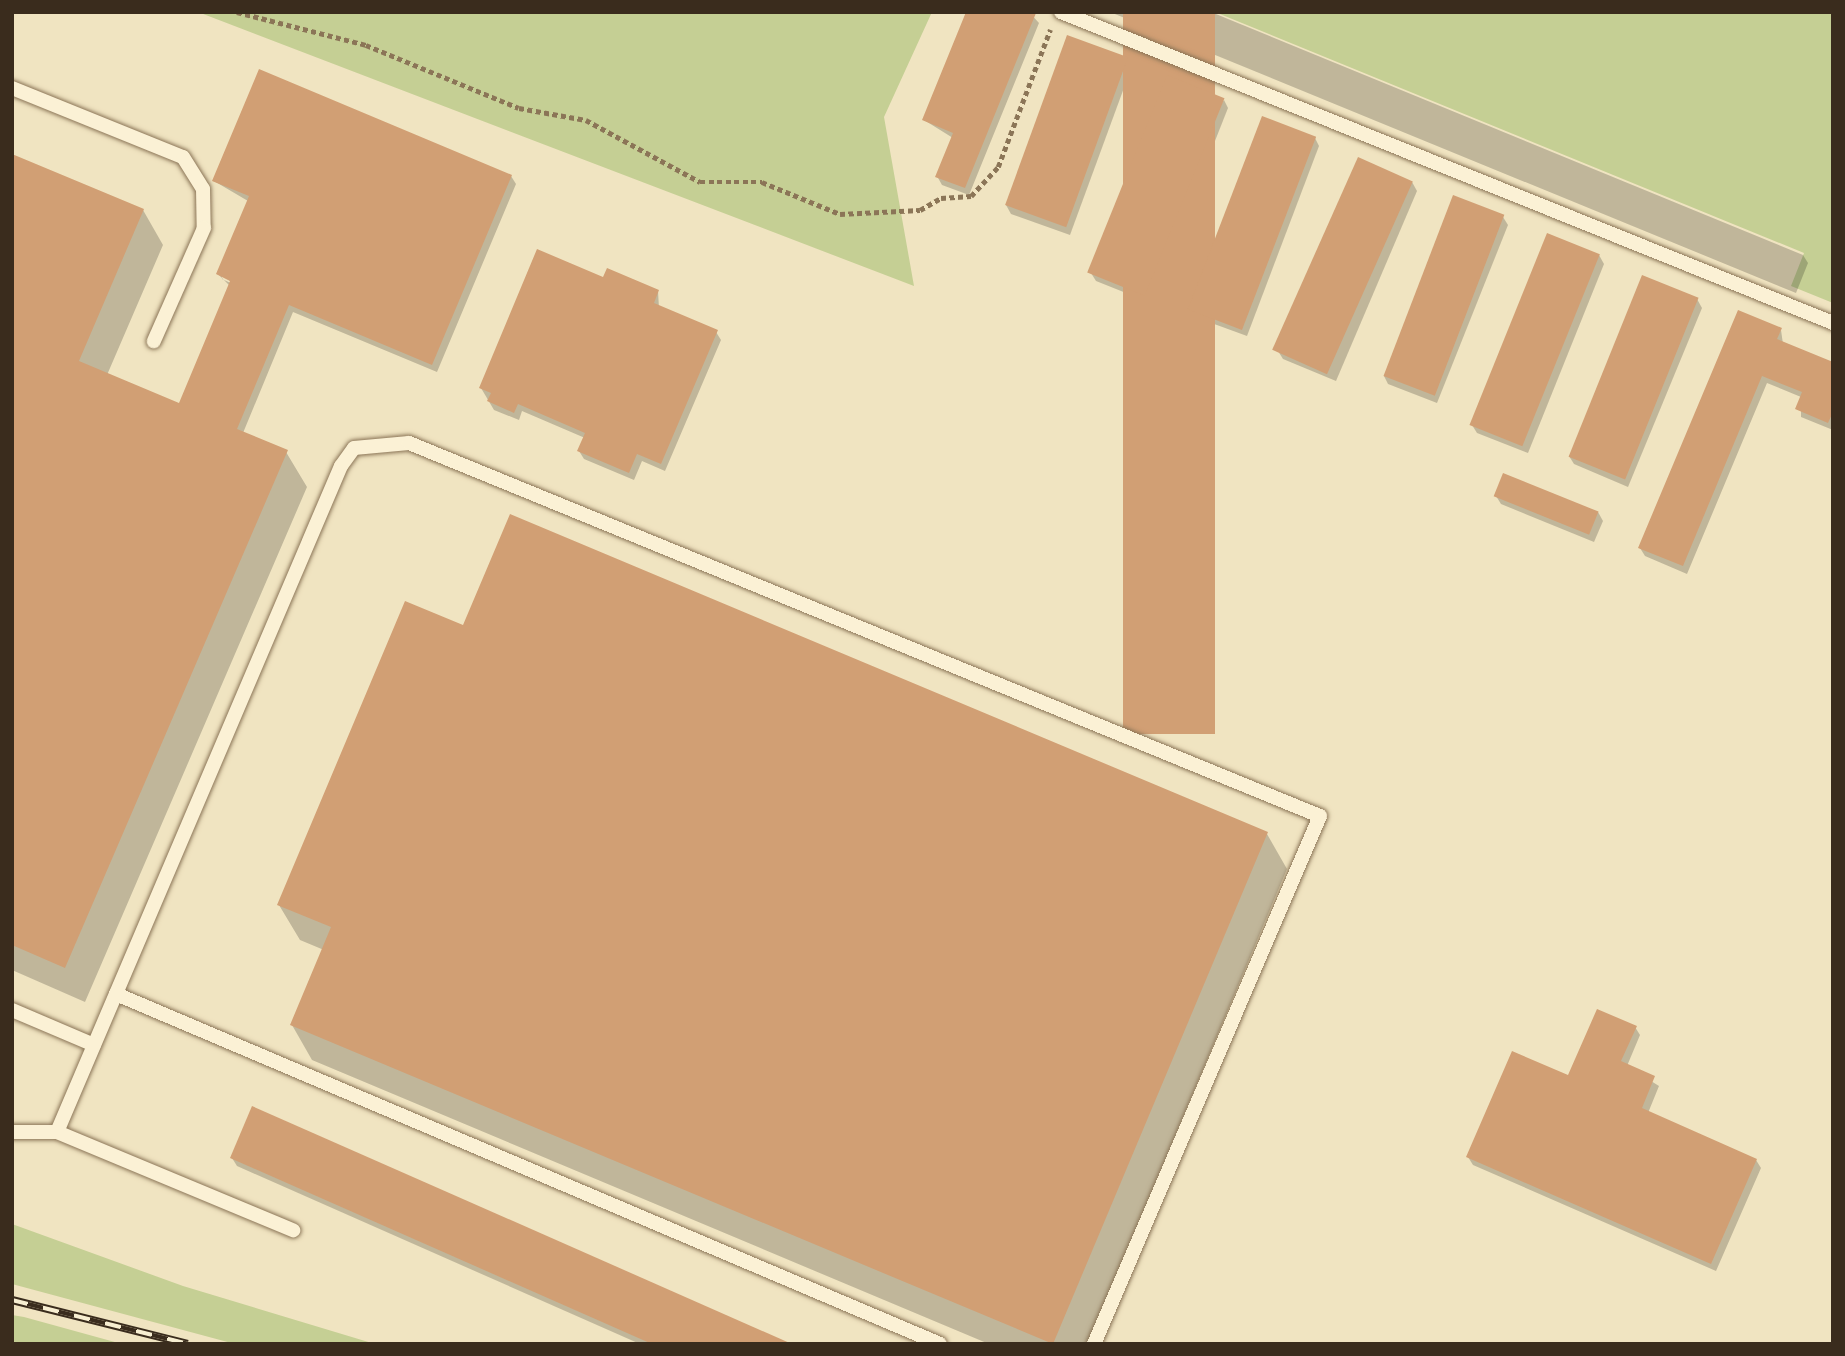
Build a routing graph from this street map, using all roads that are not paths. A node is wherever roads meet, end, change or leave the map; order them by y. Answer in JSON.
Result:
{"nodes":[{"id":1,"x":1056,"y":17,"type":"edge"},
{"id":2,"x":12,"y":88,"type":"edge"},
{"id":3,"x":1833,"y":323,"type":"edge"},
{"id":4,"x":154,"y":341,"type":"dead end"},
{"id":5,"x":116,"y":994,"type":"junction"},
{"id":6,"x":12,"y":1010,"type":"edge"},
{"id":7,"x":94,"y":1045,"type":"junction"},
{"id":8,"x":12,"y":1132,"type":"edge"},
{"id":9,"x":57,"y":1132,"type":"junction"},
{"id":10,"x":293,"y":1230,"type":"dead end"},
{"id":11,"x":940,"y":1344,"type":"edge"},
{"id":12,"x":1094,"y":1344,"type":"edge"}],
"edges":[{"from":1,"to":3,"type":"lane"},
{"from":2,"to":4,"type":"lane"},
{"from":5,"to":7,"type":"lane"},
{"from":5,"to":11,"type":"lane"},
{"from":5,"to":12,"type":"lane"},
{"from":6,"to":7,"type":"lane"},
{"from":7,"to":9,"type":"lane"},
{"from":8,"to":9,"type":"lane"},
{"from":9,"to":10,"type":"lane"}]}
